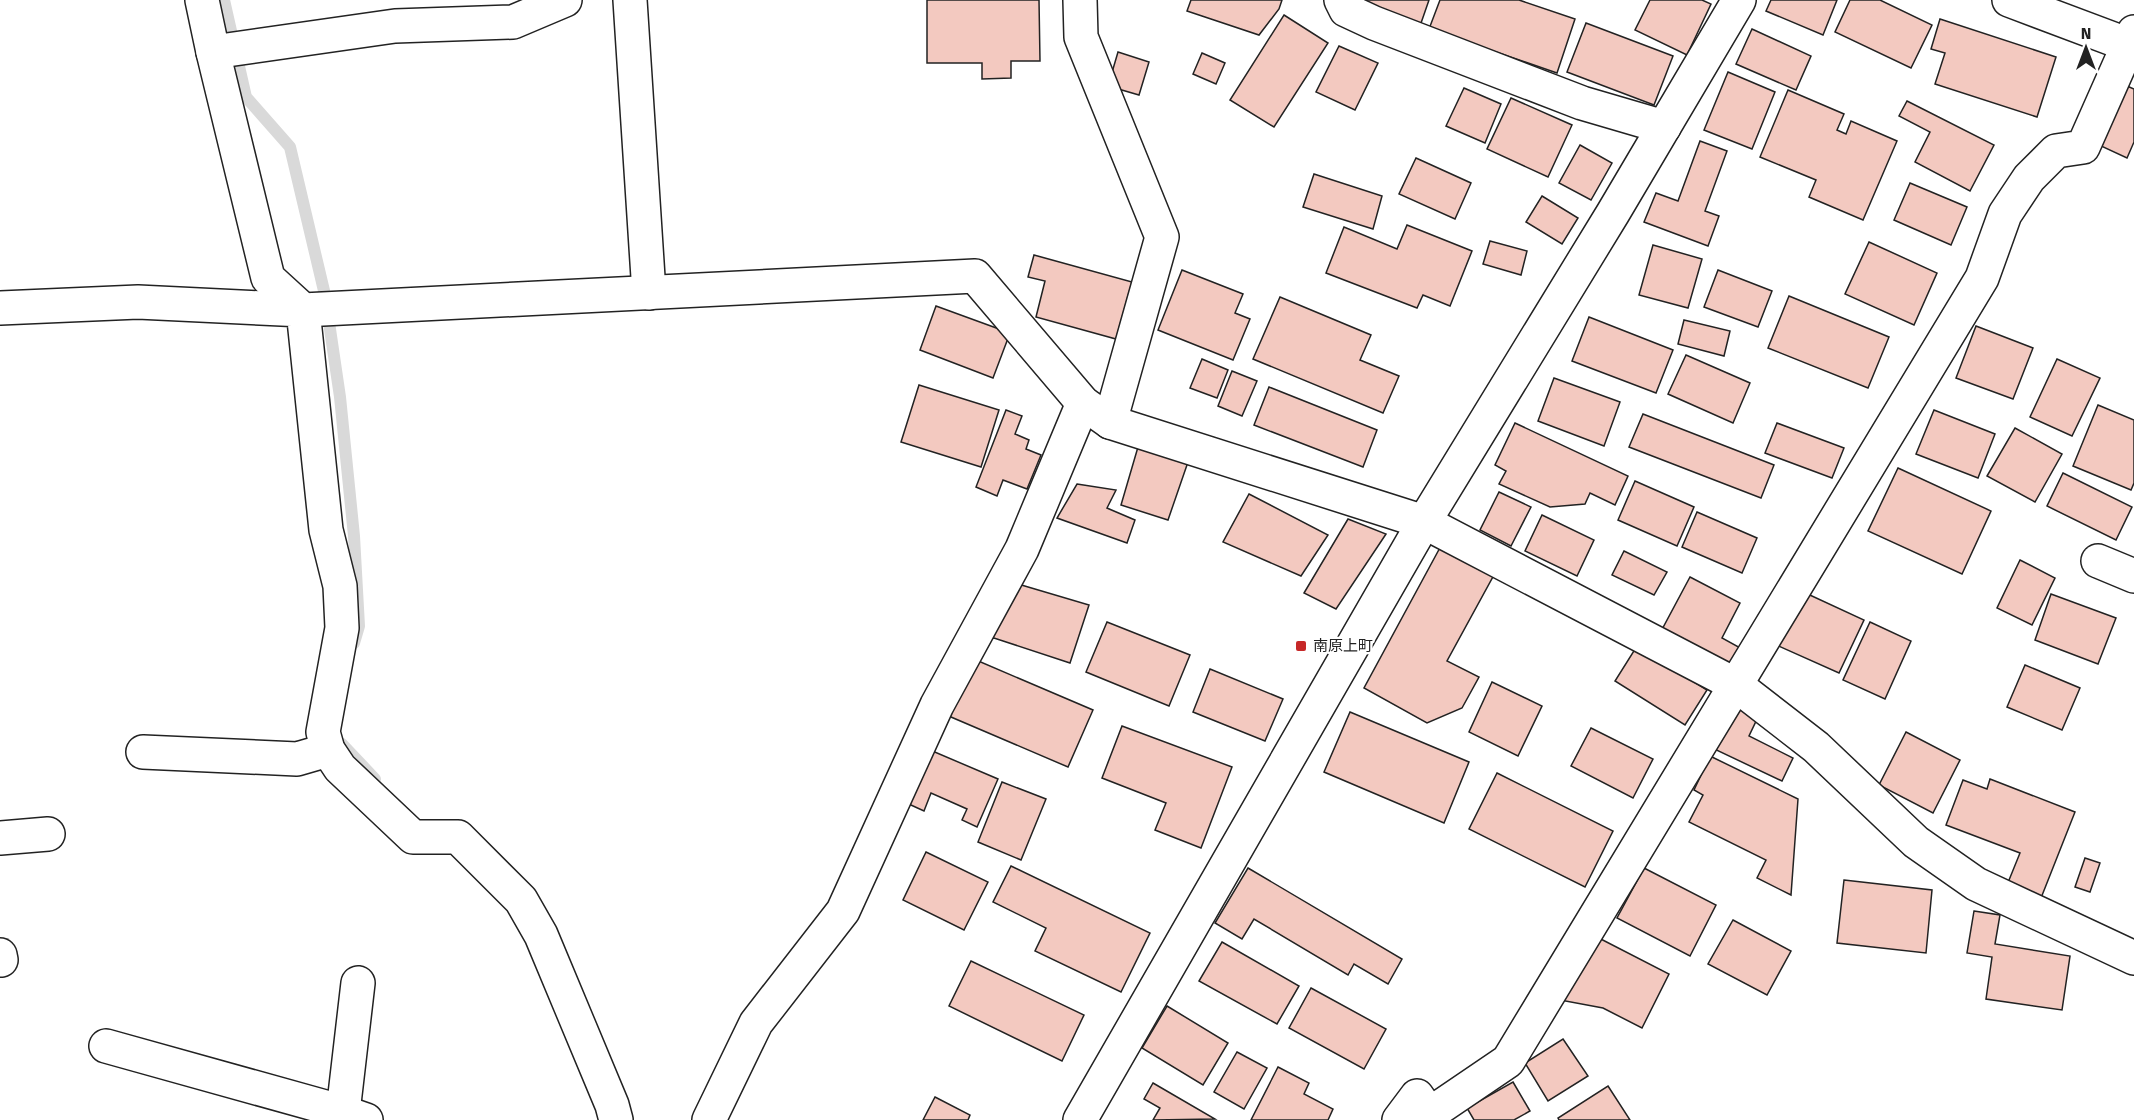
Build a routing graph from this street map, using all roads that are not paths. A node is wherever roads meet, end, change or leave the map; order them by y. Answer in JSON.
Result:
{"nodes":[{"id":1,"x":202,"y":0,"type":"edge"},
{"id":2,"x":565,"y":0,"type":"edge"},
{"id":3,"x":630,"y":0,"type":"edge"},
{"id":4,"x":1080,"y":0,"type":"edge"},
{"id":5,"x":1341,"y":0,"type":"edge"},
{"id":6,"x":1739,"y":0,"type":"edge"},
{"id":7,"x":2008,"y":0,"type":"edge"},
{"id":8,"x":2132,"y":41,"type":"edge"},
{"id":9,"x":227,"y":50,"type":"junction"},
{"id":10,"x":1664,"y":127,"type":"junction"},
{"id":11,"x":649,"y":293,"type":"junction"},
{"id":12,"x":0,"y":309,"type":"edge"},
{"id":13,"x":321,"y":309,"type":"junction"},
{"id":14,"x":1083,"y":403,"type":"junction"},
{"id":15,"x":1110,"y":422,"type":"junction"},
{"id":16,"x":1424,"y":522,"type":"junction"},
{"id":17,"x":2098,"y":561,"type":"dead end"},
{"id":18,"x":2134,"y":576,"type":"edge"},
{"id":19,"x":1736,"y":685,"type":"junction"},
{"id":20,"x":328,"y":750,"type":"junction"},
{"id":21,"x":143,"y":752,"type":"dead end"},
{"id":22,"x":48,"y":834,"type":"dead end"},
{"id":23,"x":0,"y":838,"type":"edge"},
{"id":24,"x":0,"y":955,"type":"edge"},
{"id":25,"x":2134,"y":958,"type":"edge"},
{"id":26,"x":1,"y":960,"type":"edge"},
{"id":27,"x":358,"y":983,"type":"dead end"},
{"id":28,"x":106,"y":1046,"type":"dead end"},
{"id":29,"x":354,"y":1116,"type":"edge"},
{"id":30,"x":1421,"y":1118,"type":"edge"},
{"id":31,"x":616,"y":1120,"type":"edge"},
{"id":32,"x":709,"y":1120,"type":"edge"},
{"id":33,"x":1080,"y":1120,"type":"edge"}],
"edges":[{"from":1,"to":9,"type":"street"},
{"from":2,"to":9,"type":"street"},
{"from":3,"to":11,"type":"street"},
{"from":4,"to":15,"type":"street"},
{"from":5,"to":10,"type":"street"},
{"from":6,"to":10,"type":"street"},
{"from":7,"to":8,"type":"street"},
{"from":8,"to":19,"type":"street"},
{"from":9,"to":13,"type":"street"},
{"from":10,"to":16,"type":"street"},
{"from":11,"to":13,"type":"street"},
{"from":11,"to":14,"type":"street"},
{"from":12,"to":13,"type":"street"},
{"from":13,"to":20,"type":"street"},
{"from":14,"to":15,"type":"street"},
{"from":14,"to":32,"type":"street"},
{"from":15,"to":16,"type":"street"},
{"from":16,"to":19,"type":"street"},
{"from":16,"to":33,"type":"street"},
{"from":17,"to":18,"type":"street"},
{"from":19,"to":25,"type":"street"},
{"from":19,"to":30,"type":"street"},
{"from":20,"to":21,"type":"street"},
{"from":20,"to":31,"type":"street"},
{"from":22,"to":23,"type":"street"},
{"from":24,"to":26,"type":"street"},
{"from":27,"to":29,"type":"street"},
{"from":28,"to":29,"type":"street"}]}
